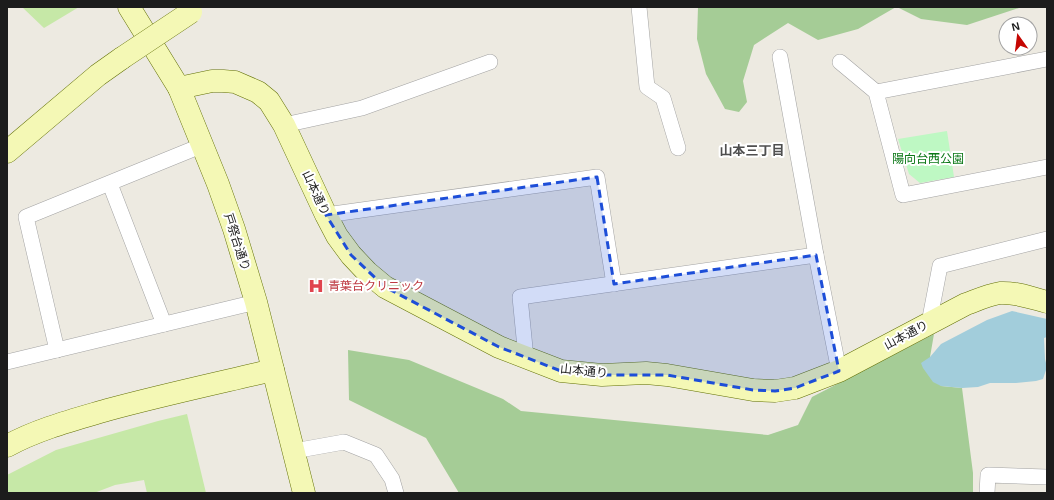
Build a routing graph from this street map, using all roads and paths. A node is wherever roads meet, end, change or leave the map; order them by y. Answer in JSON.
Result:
{"nodes":[{"id":1,"x":130,"y":7,"type":"edge"},
{"id":2,"x":639,"y":7,"type":"edge"},
{"id":3,"x":195,"y":9,"type":"edge"},
{"id":4,"x":780,"y":57,"type":"dead end"},
{"id":5,"x":1047,"y":59,"type":"edge"},
{"id":6,"x":490,"y":62,"type":"dead end"},
{"id":7,"x":840,"y":62,"type":"dead end"},
{"id":8,"x":179,"y":88,"type":"junction"},
{"id":9,"x":876,"y":92,"type":"junction"},
{"id":10,"x":284,"y":125,"type":"junction"},
{"id":11,"x":203,"y":146,"type":"junction"},
{"id":12,"x":678,"y":148,"type":"dead end"},
{"id":13,"x":7,"y":152,"type":"edge"},
{"id":14,"x":1047,"y":167,"type":"edge"},
{"id":15,"x":110,"y":184,"type":"junction"},
{"id":16,"x":326,"y":215,"type":"junction"},
{"id":17,"x":1047,"y":239,"type":"edge"},
{"id":18,"x":816,"y":254,"type":"junction"},
{"id":19,"x":614,"y":284,"type":"junction"},
{"id":20,"x":256,"y":302,"type":"junction"},
{"id":21,"x":1047,"y":302,"type":"edge"},
{"id":22,"x":929,"y":323,"type":"junction"},
{"id":23,"x":164,"y":324,"type":"junction"},
{"id":24,"x":57,"y":350,"type":"junction"},
{"id":25,"x":526,"y":358,"type":"junction"},
{"id":26,"x":7,"y":362,"type":"edge"},
{"id":27,"x":273,"y":370,"type":"junction"},
{"id":28,"x":839,"y":371,"type":"junction"},
{"id":29,"x":7,"y":446,"type":"edge"},
{"id":30,"x":294,"y":452,"type":"junction"},
{"id":31,"x":1047,"y":478,"type":"edge"},
{"id":32,"x":304,"y":493,"type":"edge"},
{"id":33,"x":396,"y":493,"type":"edge"},
{"id":34,"x":987,"y":493,"type":"edge"}],
"edges":[{"from":1,"to":8,"type":"street","name":"戸祭台通り"},
{"from":2,"to":12,"type":"street"},
{"from":3,"to":13,"type":"street","bridge":true},
{"from":4,"to":18,"type":"street"},
{"from":5,"to":9,"type":"street"},
{"from":6,"to":10,"type":"street"},
{"from":7,"to":9,"type":"street"},
{"from":8,"to":10,"type":"street","name":"山本通り"},
{"from":8,"to":11,"type":"street","name":"戸祭台通り"},
{"from":9,"to":14,"type":"street"},
{"from":10,"to":16,"type":"street","name":"山本通り"},
{"from":11,"to":15,"type":"street"},
{"from":11,"to":20,"type":"street","name":"戸祭台通り"},
{"from":15,"to":23,"type":"street"},
{"from":15,"to":24,"type":"street"},
{"from":16,"to":19,"type":"street"},
{"from":16,"to":25,"type":"street","name":"山本通り"},
{"from":17,"to":22,"type":"street"},
{"from":18,"to":19,"type":"street"},
{"from":18,"to":28,"type":"street"},
{"from":19,"to":25,"type":"street"},
{"from":20,"to":23,"type":"street"},
{"from":20,"to":27,"type":"street","name":"戸祭台通り"},
{"from":21,"to":22,"type":"street","name":"山本通り"},
{"from":22,"to":28,"type":"street","name":"山本通り"},
{"from":23,"to":24,"type":"street"},
{"from":24,"to":26,"type":"street"},
{"from":25,"to":28,"type":"street","name":"山本通り"},
{"from":27,"to":29,"type":"street"},
{"from":27,"to":30,"type":"street","name":"戸祭台通り"},
{"from":30,"to":32,"type":"street","name":"戸祭台通り"},
{"from":30,"to":33,"type":"street"},
{"from":31,"to":34,"type":"street"}]}
